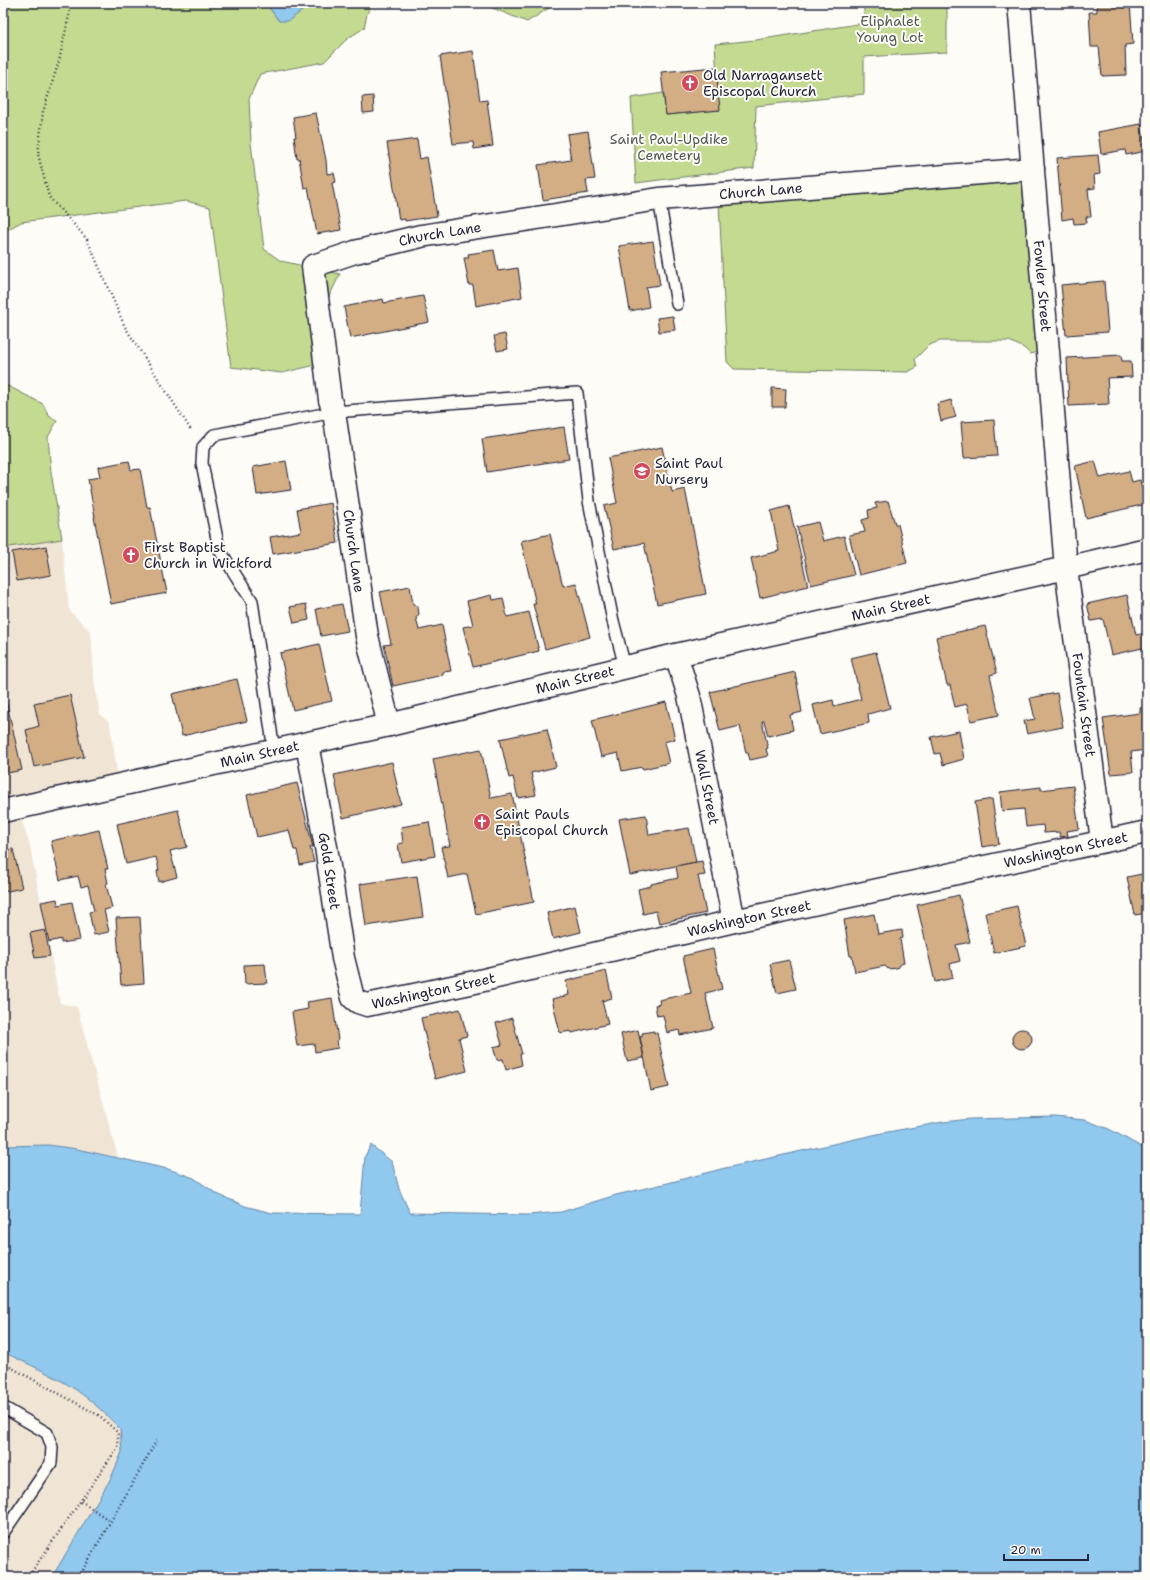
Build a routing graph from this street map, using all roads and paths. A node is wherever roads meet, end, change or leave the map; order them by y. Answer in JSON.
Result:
{"nodes":[{"id":1,"x":70,"y":3,"type":"edge"},
{"id":2,"x":1019,"y":3,"type":"edge"},
{"id":3,"x":1033,"y":169,"type":"junction"},
{"id":4,"x":659,"y":199,"type":"junction"},
{"id":5,"x":677,"y":304,"type":"dead end"},
{"id":6,"x":334,"y":412,"type":"junction"},
{"id":7,"x":203,"y":447,"type":"junction"},
{"id":8,"x":1147,"y":549,"type":"edge"},
{"id":9,"x":1066,"y":568,"type":"junction"},
{"id":10,"x":676,"y":655,"type":"junction"},
{"id":11,"x":626,"y":667,"type":"junction"},
{"id":12,"x":389,"y":725,"type":"junction"},
{"id":13,"x":307,"y":744,"type":"junction"},
{"id":14,"x":274,"y":751,"type":"junction"},
{"id":15,"x":3,"y":811,"type":"edge"},
{"id":16,"x":1147,"y":832,"type":"edge"},
{"id":17,"x":1102,"y":841,"type":"junction"},
{"id":18,"x":734,"y":921,"type":"junction"},
{"id":19,"x":353,"y":998,"type":"joint"},
{"id":20,"x":3,"y":1407,"type":"edge"},
{"id":21,"x":156,"y":1440,"type":"dead end"},
{"id":22,"x":81,"y":1502,"type":"dead end"},
{"id":23,"x":110,"y":1522,"type":"junction"},
{"id":24,"x":3,"y":1533,"type":"edge"},
{"id":25,"x":79,"y":1577,"type":"edge"}],
"edges":[{"from":1,"to":7,"type":"path"},
{"from":2,"to":3,"type":"street","name":"Fowler Street"},
{"from":3,"to":4,"type":"street","name":"Church Lane"},
{"from":3,"to":9,"type":"street","name":"Fowler Street"},
{"from":4,"to":5,"type":"lane"},
{"from":4,"to":6,"type":"street","name":"Church Lane"},
{"from":6,"to":7,"type":"lane"},
{"from":6,"to":11,"type":"lane"},
{"from":6,"to":12,"type":"street","name":"Church Lane"},
{"from":7,"to":14,"type":"lane"},
{"from":8,"to":9,"type":"street","name":"Main Street"},
{"from":9,"to":10,"type":"street","name":"Main Street"},
{"from":9,"to":17,"type":"street","name":"Fountain Street"},
{"from":10,"to":11,"type":"street","name":"Main Street"},
{"from":10,"to":18,"type":"street","name":"Wall Street"},
{"from":11,"to":12,"type":"street","name":"Main Street"},
{"from":12,"to":13,"type":"street","name":"Main Street"},
{"from":13,"to":14,"type":"street","name":"Main Street"},
{"from":13,"to":19,"type":"street","name":"Gold Street"},
{"from":14,"to":15,"type":"street","name":"Main Street"},
{"from":16,"to":17,"type":"street","name":"Washington Street"},
{"from":17,"to":18,"type":"street","name":"Washington Street"},
{"from":18,"to":19,"type":"street","name":"Washington Street"},
{"from":20,"to":24,"type":"lane"},
{"from":21,"to":23,"type":"path"},
{"from":22,"to":23,"type":"path"},
{"from":23,"to":25,"type":"path"}]}
